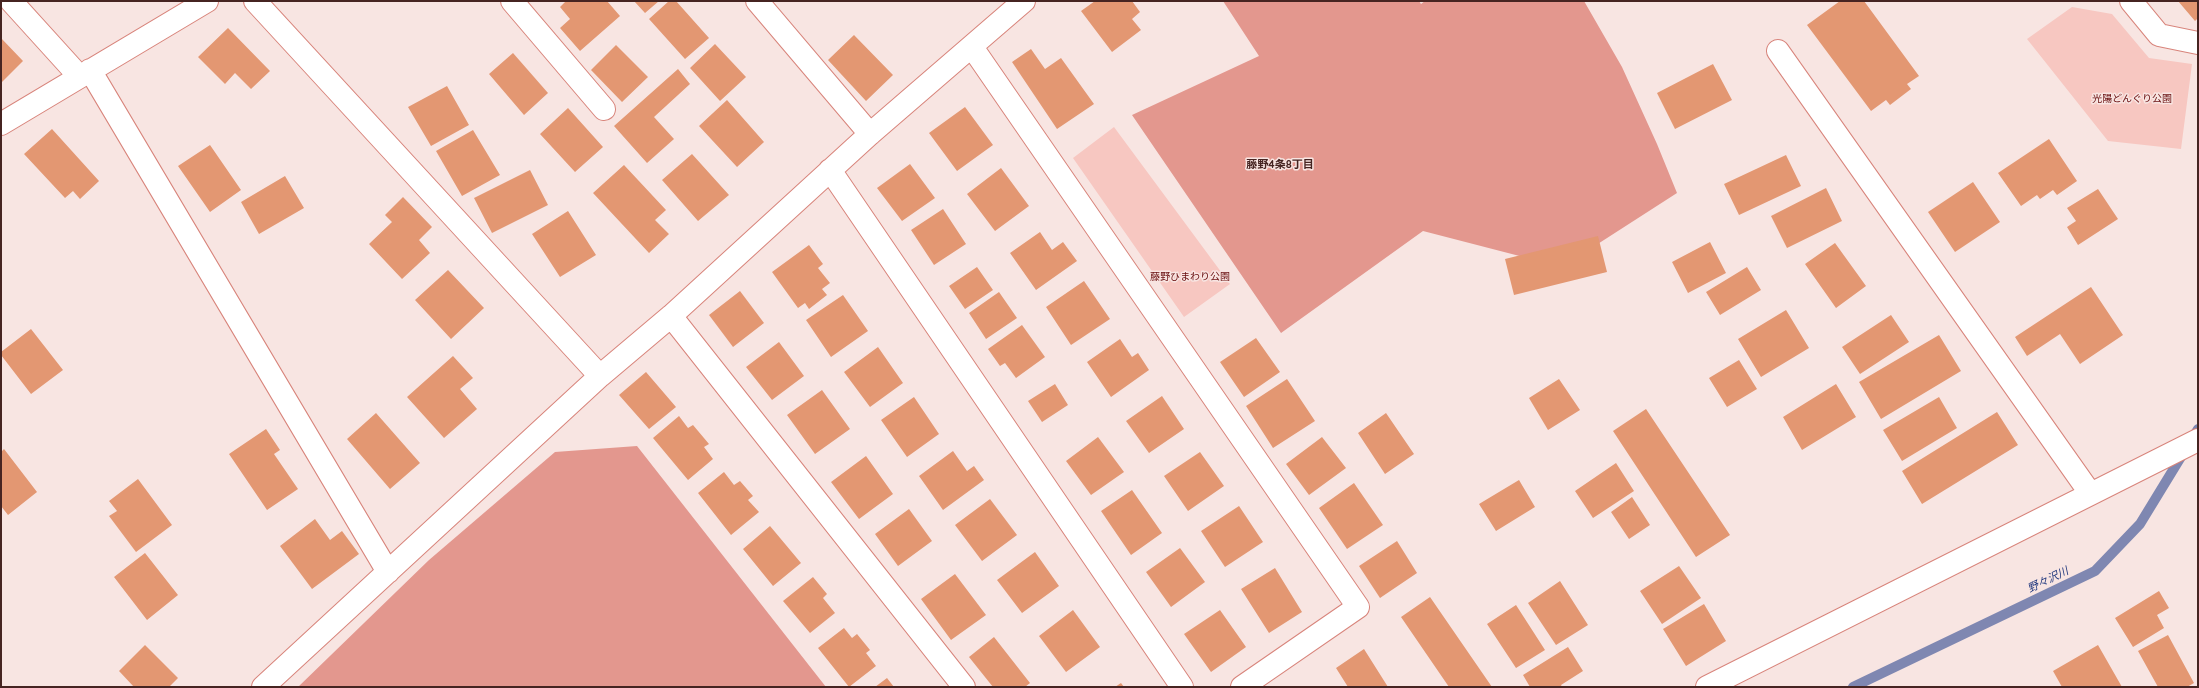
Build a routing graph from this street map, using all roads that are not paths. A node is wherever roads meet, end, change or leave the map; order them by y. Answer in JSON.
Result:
{"nodes":[{"id":1,"x":11,"y":1,"type":"edge"},
{"id":2,"x":207,"y":1,"type":"edge"},
{"id":3,"x":255,"y":1,"type":"edge"},
{"id":4,"x":512,"y":1,"type":"edge"},
{"id":5,"x":757,"y":1,"type":"edge"},
{"id":6,"x":1024,"y":1,"type":"edge"},
{"id":7,"x":2131,"y":1,"type":"edge"},
{"id":8,"x":2198,"y":43,"type":"edge"},
{"id":9,"x":972,"y":47,"type":"junction"},
{"id":10,"x":1778,"y":51,"type":"dead end"},
{"id":11,"x":84,"y":73,"type":"junction"},
{"id":12,"x":604,"y":110,"type":"dead end"},
{"id":13,"x":1,"y":124,"type":"edge"},
{"id":14,"x":870,"y":134,"type":"junction"},
{"id":15,"x":830,"y":170,"type":"junction"},
{"id":16,"x":671,"y":316,"type":"junction"},
{"id":17,"x":600,"y":376,"type":"junction"},
{"id":18,"x":2198,"y":440,"type":"edge"},
{"id":19,"x":2090,"y":493,"type":"junction"},
{"id":20,"x":388,"y":572,"type":"junction"},
{"id":21,"x":263,"y":687,"type":"edge"},
{"id":22,"x":964,"y":687,"type":"edge"},
{"id":23,"x":1182,"y":687,"type":"edge"},
{"id":24,"x":1242,"y":687,"type":"edge"},
{"id":25,"x":1707,"y":687,"type":"edge"}],
"edges":[{"from":1,"to":11,"type":"street"},
{"from":2,"to":11,"type":"street"},
{"from":3,"to":17,"type":"street"},
{"from":4,"to":12,"type":"street"},
{"from":5,"to":14,"type":"street"},
{"from":6,"to":9,"type":"street"},
{"from":7,"to":8,"type":"street"},
{"from":9,"to":14,"type":"street"},
{"from":9,"to":24,"type":"street"},
{"from":10,"to":19,"type":"street"},
{"from":11,"to":13,"type":"street"},
{"from":11,"to":20,"type":"street"},
{"from":14,"to":15,"type":"street"},
{"from":15,"to":16,"type":"street"},
{"from":15,"to":23,"type":"street"},
{"from":16,"to":17,"type":"street"},
{"from":16,"to":22,"type":"street"},
{"from":17,"to":20,"type":"street"},
{"from":18,"to":19,"type":"street"},
{"from":19,"to":25,"type":"street"},
{"from":20,"to":21,"type":"street"}]}
